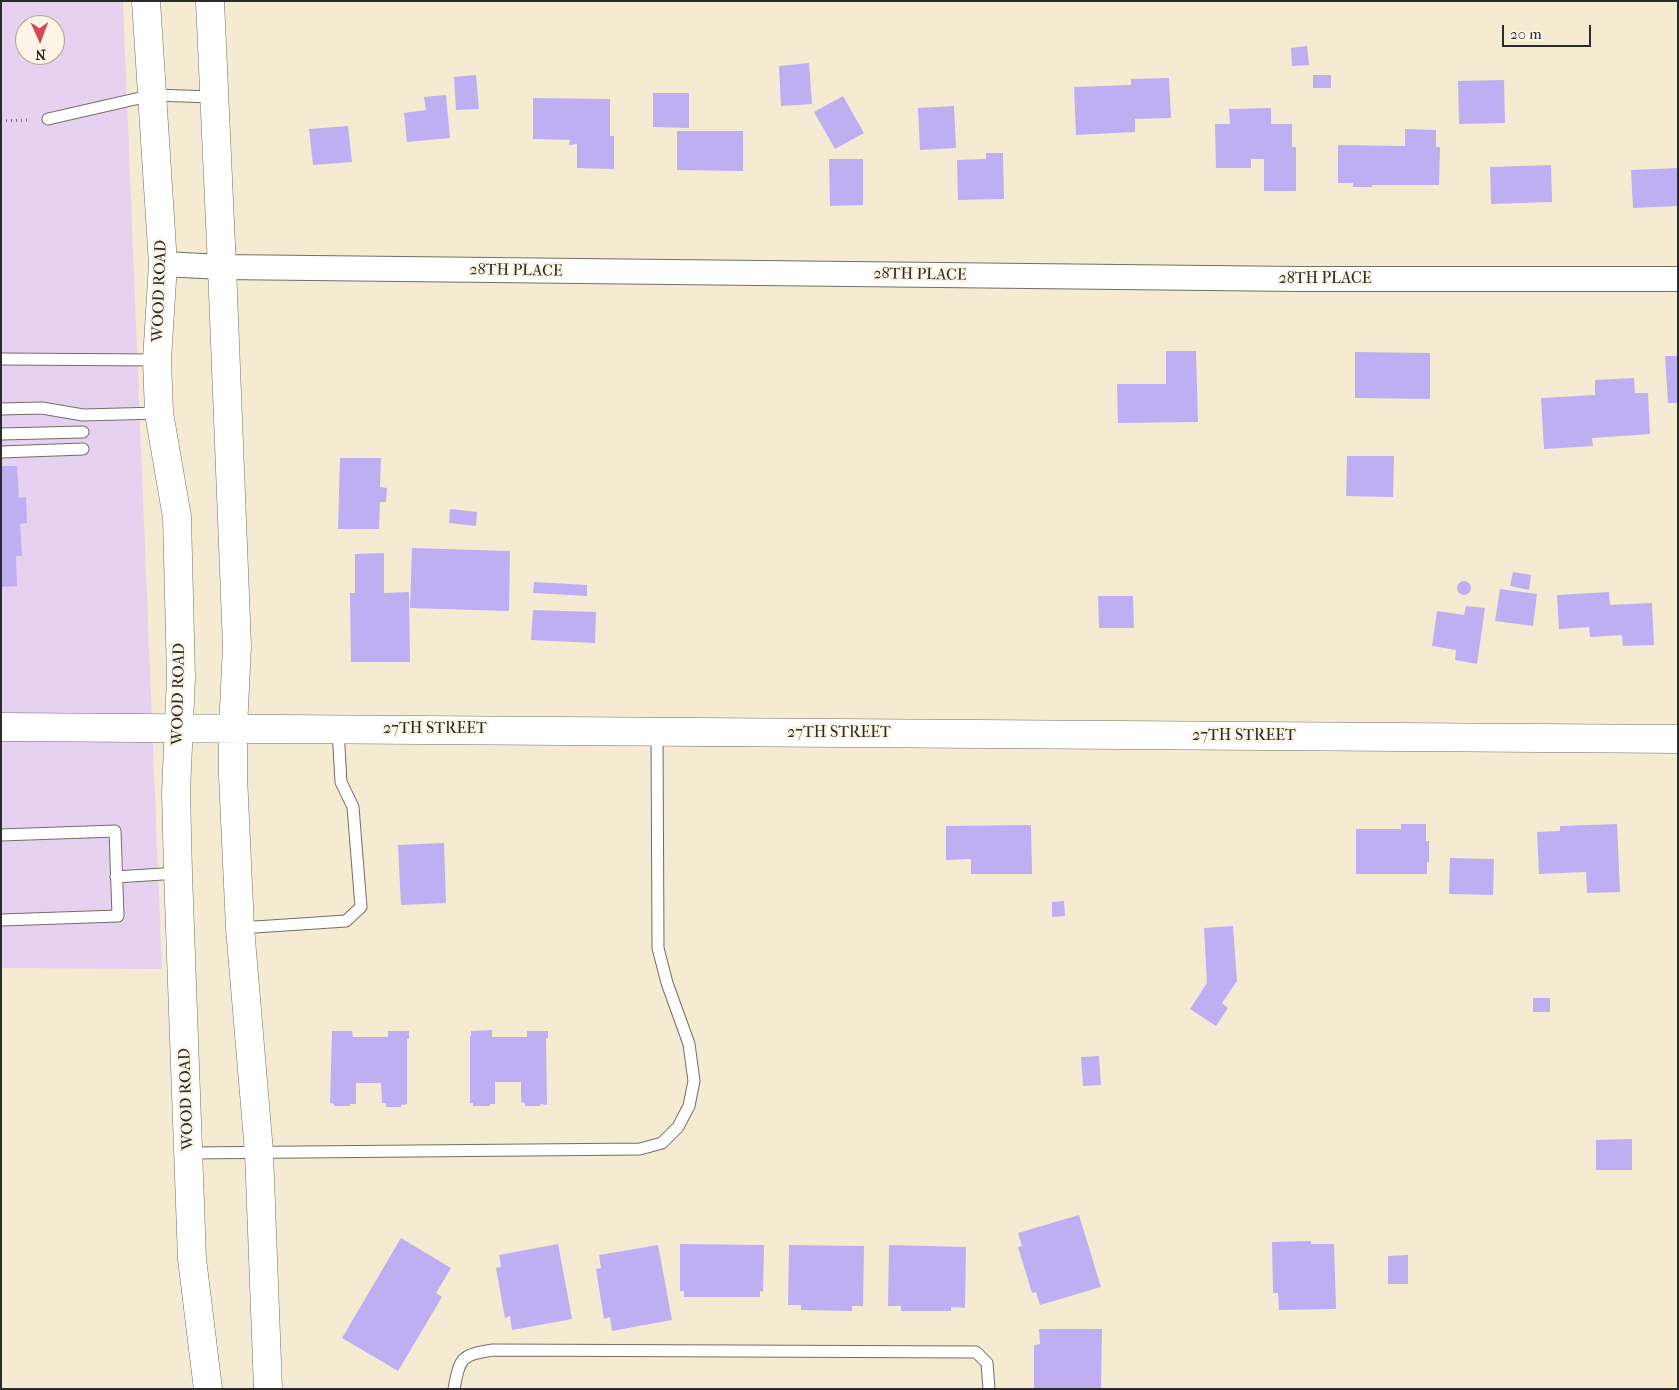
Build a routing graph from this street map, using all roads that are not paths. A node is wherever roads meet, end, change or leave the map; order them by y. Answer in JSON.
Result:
{"nodes":[{"id":1,"x":146,"y":1,"type":"edge"},
{"id":2,"x":210,"y":1,"type":"edge"},
{"id":3,"x":153,"y":95,"type":"junction"},
{"id":4,"x":213,"y":97,"type":"junction"},
{"id":5,"x":48,"y":119,"type":"road end"},
{"id":6,"x":163,"y":264,"type":"junction"},
{"id":7,"x":222,"y":267,"type":"junction"},
{"id":8,"x":1678,"y":279,"type":"edge"},
{"id":9,"x":1,"y":359,"type":"edge"},
{"id":10,"x":157,"y":360,"type":"junction"},
{"id":11,"x":1,"y":409,"type":"edge"},
{"id":12,"x":159,"y":413,"type":"junction"},
{"id":13,"x":83,"y":432,"type":"dead end"},
{"id":14,"x":1,"y":434,"type":"edge"},
{"id":15,"x":83,"y":449,"type":"dead end"},
{"id":16,"x":1,"y":452,"type":"edge"},
{"id":17,"x":1,"y":727,"type":"edge"},
{"id":18,"x":233,"y":728,"type":"junction"},
{"id":19,"x":178,"y":729,"type":"junction"},
{"id":20,"x":338,"y":729,"type":"junction"},
{"id":21,"x":657,"y":731,"type":"junction"},
{"id":22,"x":1678,"y":739,"type":"edge"},
{"id":23,"x":1,"y":835,"type":"edge"},
{"id":24,"x":178,"y":873,"type":"junction"},
{"id":25,"x":116,"y":877,"type":"junction"},
{"id":26,"x":1,"y":920,"type":"edge"},
{"id":27,"x":240,"y":928,"type":"junction"},
{"id":28,"x":259,"y":1152,"type":"junction"},
{"id":29,"x":189,"y":1153,"type":"junction"},
{"id":30,"x":208,"y":1389,"type":"edge"},
{"id":31,"x":268,"y":1389,"type":"edge"},
{"id":32,"x":454,"y":1389,"type":"edge"},
{"id":33,"x":990,"y":1389,"type":"edge"}],
"edges":[{"from":1,"to":3,"type":"street","name":"WOOD ROAD"},
{"from":2,"to":4,"type":"street"},
{"from":3,"to":4,"type":"lane"},
{"from":3,"to":5,"type":"lane"},
{"from":3,"to":6,"type":"street","name":"WOOD ROAD"},
{"from":4,"to":7,"type":"street"},
{"from":6,"to":7,"type":"street","name":"28TH PLACE"},
{"from":6,"to":10,"type":"street","name":"WOOD ROAD"},
{"from":7,"to":8,"type":"street","name":"28TH PLACE"},
{"from":7,"to":18,"type":"street"},
{"from":9,"to":10,"type":"lane"},
{"from":10,"to":12,"type":"street","name":"WOOD ROAD"},
{"from":11,"to":12,"type":"lane"},
{"from":12,"to":19,"type":"street","name":"WOOD ROAD"},
{"from":13,"to":14,"type":"lane"},
{"from":15,"to":16,"type":"lane"},
{"from":17,"to":19,"type":"street","name":"27TH STREET"},
{"from":18,"to":19,"type":"street","name":"27TH STREET"},
{"from":18,"to":20,"type":"street","name":"27TH STREET"},
{"from":18,"to":27,"type":"street"},
{"from":19,"to":24,"type":"street","name":"WOOD ROAD"},
{"from":20,"to":21,"type":"street","name":"27TH STREET"},
{"from":20,"to":27,"type":"lane"},
{"from":21,"to":22,"type":"street","name":"27TH STREET"},
{"from":21,"to":28,"type":"lane"},
{"from":23,"to":25,"type":"lane"},
{"from":24,"to":25,"type":"lane"},
{"from":24,"to":29,"type":"street","name":"WOOD ROAD"},
{"from":25,"to":26,"type":"lane"},
{"from":27,"to":28,"type":"street"},
{"from":28,"to":29,"type":"lane"},
{"from":28,"to":31,"type":"street"},
{"from":29,"to":30,"type":"street","name":"WOOD ROAD"},
{"from":32,"to":33,"type":"lane"}]}
